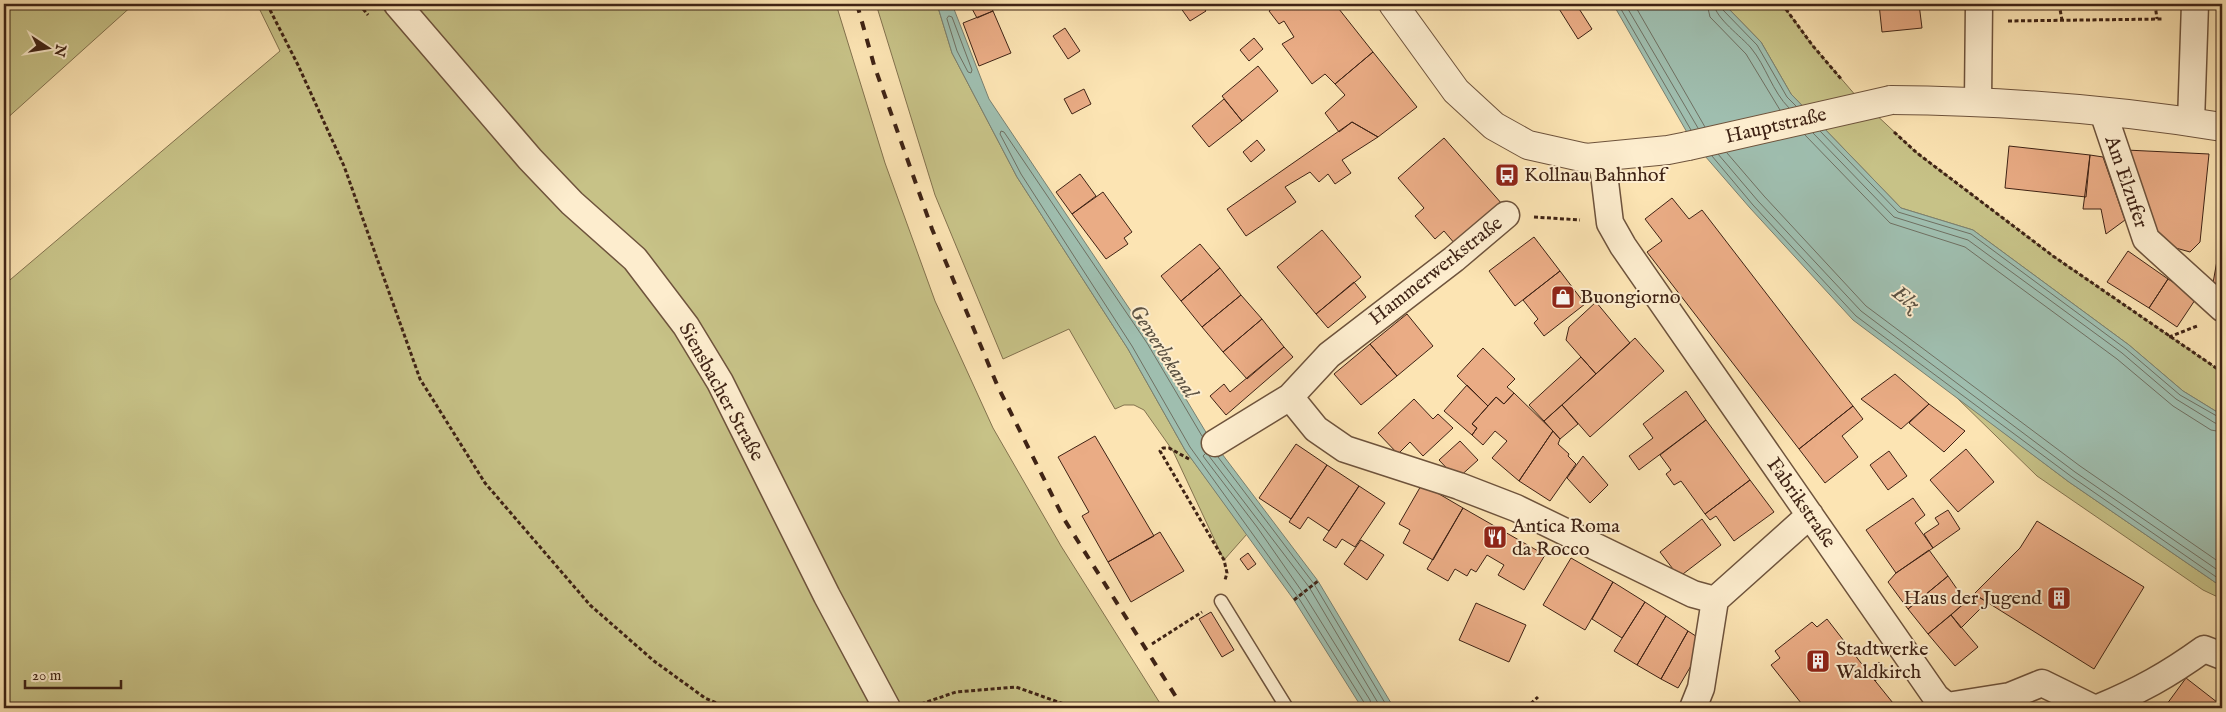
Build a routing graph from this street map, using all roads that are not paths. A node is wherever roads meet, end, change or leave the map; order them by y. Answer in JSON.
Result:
{"nodes":[{"id":1,"x":397,"y":4,"type":"edge"},
{"id":2,"x":1393,"y":4,"type":"edge"},
{"id":3,"x":2195,"y":12,"type":"edge"},
{"id":4,"x":1979,"y":13,"type":"edge"},
{"id":5,"x":1978,"y":101,"type":"junction"},
{"id":6,"x":2102,"y":112,"type":"junction"},
{"id":7,"x":2191,"y":122,"type":"junction"},
{"id":8,"x":2222,"y":127,"type":"edge"},
{"id":9,"x":1602,"y":157,"type":"junction"},
{"id":10,"x":1506,"y":214,"type":"road end"},
{"id":11,"x":2222,"y":308,"type":"edge"},
{"id":12,"x":1290,"y":397,"type":"junction"},
{"id":13,"x":1215,"y":443,"type":"dead end"},
{"id":14,"x":1810,"y":515,"type":"junction"},
{"id":15,"x":1715,"y":600,"type":"junction"},
{"id":16,"x":1220,"y":601,"type":"road end"},
{"id":17,"x":2222,"y":656,"type":"edge"},
{"id":18,"x":887,"y":708,"type":"edge"},
{"id":19,"x":1287,"y":708,"type":"edge"},
{"id":20,"x":1693,"y":708,"type":"edge"},
{"id":21,"x":2093,"y":708,"type":"edge"},
{"id":22,"x":2098,"y":708,"type":"edge"}],
"edges":[{"from":1,"to":18,"type":"street","name":"Siensbacher Straße"},
{"from":2,"to":9,"type":"street","name":"Hauptstraße"},
{"from":3,"to":7,"type":"street"},
{"from":4,"to":5,"type":"street"},
{"from":5,"to":6,"type":"street","name":"Hauptstraße"},
{"from":5,"to":9,"type":"street","name":"Hauptstraße","bridge":true},
{"from":6,"to":7,"type":"street","name":"Hauptstraße"},
{"from":6,"to":11,"type":"street","name":"Am Elzufer"},
{"from":7,"to":8,"type":"street","name":"Hauptstraße"},
{"from":9,"to":14,"type":"street","name":"Fabrikstraße"},
{"from":10,"to":12,"type":"street","name":"Hammerwerkstraße"},
{"from":12,"to":13,"type":"street","name":"Hammerwerkstraße"},
{"from":12,"to":15,"type":"street"},
{"from":14,"to":15,"type":"street"},
{"from":14,"to":21,"type":"street","name":"Fabrikstraße"},
{"from":15,"to":20,"type":"street"},
{"from":16,"to":19,"type":"lane"},
{"from":17,"to":22,"type":"street"}]}
